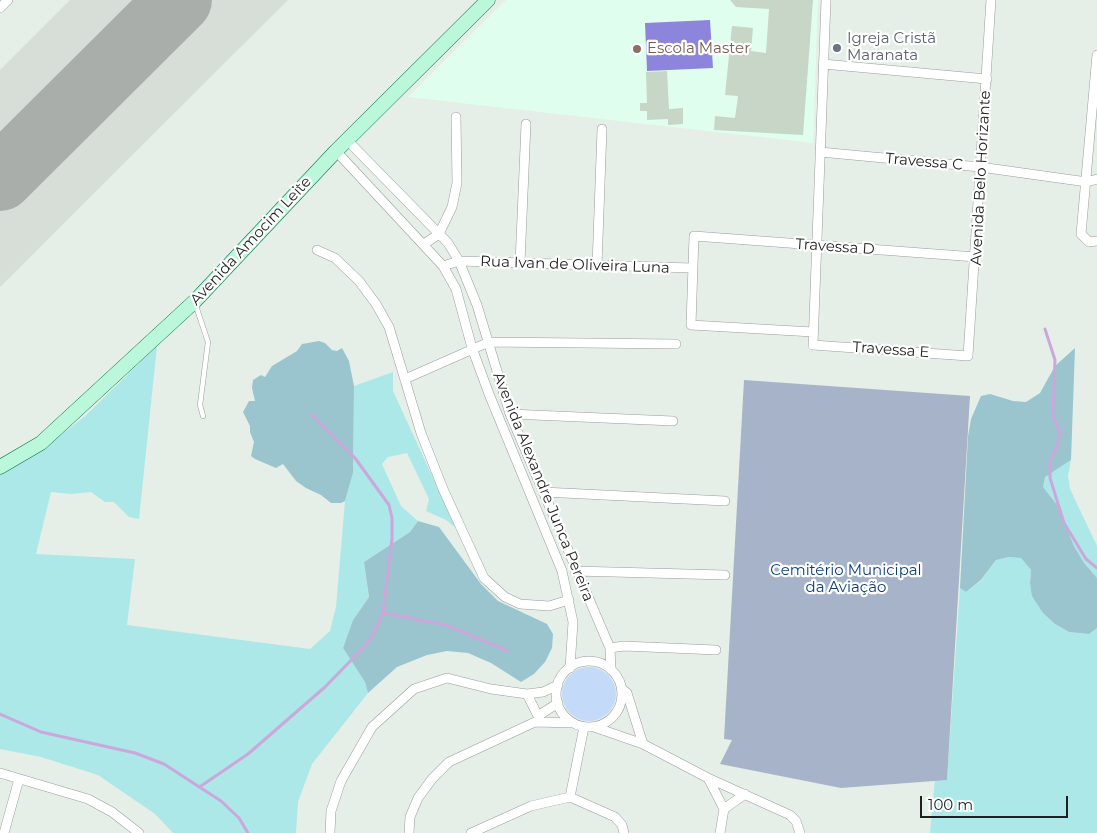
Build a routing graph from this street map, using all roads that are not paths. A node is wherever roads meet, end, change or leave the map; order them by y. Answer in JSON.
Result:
{"nodes":[{"id":1,"x":8,"y":0,"type":"edge"},
{"id":2,"x":488,"y":0,"type":"edge"},
{"id":3,"x":826,"y":0,"type":"edge"},
{"id":4,"x":991,"y":0,"type":"edge"},
{"id":5,"x":0,"y":8,"type":"edge"},
{"id":6,"x":1097,"y":55,"type":"edge"},
{"id":7,"x":823,"y":64,"type":"junction"},
{"id":8,"x":987,"y":78,"type":"junction"},
{"id":9,"x":456,"y":117,"type":"dead end"},
{"id":10,"x":526,"y":124,"type":"dead end"},
{"id":11,"x":602,"y":129,"type":"dead end"},
{"id":12,"x":347,"y":140,"type":"junction"},
{"id":13,"x":336,"y":151,"type":"junction"},
{"id":14,"x":820,"y":152,"type":"junction"},
{"id":15,"x":980,"y":167,"type":"junction"},
{"id":16,"x":1097,"y":179,"type":"edge"},
{"id":17,"x":1087,"y":182,"type":"junction"},
{"id":18,"x":439,"y":234,"type":"junction"},
{"id":19,"x":1093,"y":241,"type":"edge"},
{"id":20,"x":424,"y":244,"type":"junction"},
{"id":21,"x":818,"y":245,"type":"junction"},
{"id":22,"x":318,"y":250,"type":"dead end"},
{"id":23,"x":976,"y":257,"type":"junction"},
{"id":24,"x":459,"y":261,"type":"junction"},
{"id":25,"x":520,"y":263,"type":"junction"},
{"id":26,"x":443,"y":266,"type":"junction"},
{"id":27,"x":597,"y":266,"type":"junction"},
{"id":28,"x":692,"y":268,"type":"junction"},
{"id":29,"x":195,"y":302,"type":"junction"},
{"id":30,"x":813,"y":332,"type":"junction"},
{"id":31,"x":489,"y":342,"type":"junction"},
{"id":32,"x":676,"y":344,"type":"dead end"},
{"id":33,"x":472,"y":348,"type":"junction"},
{"id":34,"x":968,"y":356,"type":"joint"},
{"id":35,"x":404,"y":379,"type":"junction"},
{"id":36,"x":510,"y":414,"type":"junction"},
{"id":37,"x":203,"y":416,"type":"dead end"},
{"id":38,"x":673,"y":421,"type":"dead end"},
{"id":39,"x":0,"y":467,"type":"edge"},
{"id":40,"x":543,"y":492,"type":"junction"},
{"id":41,"x":726,"y":501,"type":"dead end"},
{"id":42,"x":575,"y":571,"type":"junction"},
{"id":43,"x":725,"y":575,"type":"dead end"},
{"id":44,"x":569,"y":600,"type":"junction"},
{"id":45,"x":610,"y":648,"type":"junction"},
{"id":46,"x":716,"y":650,"type":"dead end"},
{"id":47,"x":570,"y":668,"type":"junction"},
{"id":48,"x":611,"y":670,"type":"junction"},
{"id":49,"x":558,"y":685,"type":"junction"},
{"id":50,"x":622,"y":688,"type":"junction"},
{"id":51,"x":526,"y":694,"type":"junction"},
{"id":52,"x":558,"y":703,"type":"junction"},
{"id":53,"x":539,"y":718,"type":"junction"},
{"id":54,"x":573,"y":722,"type":"junction"},
{"id":55,"x":584,"y":727,"type":"junction"},
{"id":56,"x":594,"y":727,"type":"junction"},
{"id":57,"x":643,"y":744,"type":"junction"},
{"id":58,"x":0,"y":774,"type":"edge"},
{"id":59,"x":708,"y":778,"type":"junction"},
{"id":60,"x":19,"y":779,"type":"junction"},
{"id":61,"x":745,"y":794,"type":"junction"},
{"id":62,"x":570,"y":797,"type":"junction"},
{"id":63,"x":724,"y":809,"type":"junction"},
{"id":64,"x":4,"y":833,"type":"edge"},
{"id":65,"x":139,"y":833,"type":"edge"},
{"id":66,"x":330,"y":833,"type":"edge"},
{"id":67,"x":409,"y":833,"type":"edge"},
{"id":68,"x":471,"y":833,"type":"edge"},
{"id":69,"x":624,"y":833,"type":"edge"},
{"id":70,"x":720,"y":833,"type":"edge"},
{"id":71,"x":800,"y":833,"type":"edge"}],
"edges":[{"from":1,"to":5,"type":"street"},
{"from":2,"to":12,"type":"street","name":"Avenida Amocim Leite"},
{"from":3,"to":7,"type":"street"},
{"from":4,"to":8,"type":"street","name":"Avenida Belo Horizante"},
{"from":6,"to":17,"type":"street"},
{"from":7,"to":8,"type":"street"},
{"from":7,"to":14,"type":"street"},
{"from":8,"to":15,"type":"street","name":"Avenida Belo Horizante"},
{"from":9,"to":18,"type":"street"},
{"from":10,"to":25,"type":"street"},
{"from":11,"to":27,"type":"street"},
{"from":12,"to":13,"type":"street","name":"Avenida Amocim Leite"},
{"from":12,"to":18,"type":"street","name":"Avenida Alexandre Junca Pereira"},
{"from":13,"to":20,"type":"street","name":"Avenida Alexandre Junca Pereira"},
{"from":13,"to":29,"type":"street","name":"Avenida Amocim Leite"},
{"from":14,"to":15,"type":"street","name":"Travessa C"},
{"from":14,"to":21,"type":"street"},
{"from":15,"to":17,"type":"street","name":"Travessa C"},
{"from":15,"to":23,"type":"street","name":"Avenida Belo Horizante"},
{"from":16,"to":17,"type":"street"},
{"from":17,"to":19,"type":"street"},
{"from":18,"to":20,"type":"street"},
{"from":18,"to":24,"type":"street","name":"Avenida Alexandre Junca Pereira"},
{"from":20,"to":26,"type":"street","name":"Avenida Alexandre Junca Pereira"},
{"from":21,"to":23,"type":"street","name":"Travessa D"},
{"from":21,"to":28,"type":"street","name":"Travessa D"},
{"from":21,"to":30,"type":"street"},
{"from":22,"to":35,"type":"street"},
{"from":23,"to":34,"type":"street","name":"Avenida Belo Horizante"},
{"from":24,"to":25,"type":"street","name":"Rua Ivan de Oliveira Luna"},
{"from":24,"to":26,"type":"street","name":"Rua Ivan de Oliveira Luna"},
{"from":24,"to":31,"type":"street","name":"Avenida Alexandre Junca Pereira"},
{"from":25,"to":27,"type":"street","name":"Rua Ivan de Oliveira Luna"},
{"from":26,"to":33,"type":"street","name":"Avenida Alexandre Junca Pereira"},
{"from":27,"to":28,"type":"street","name":"Rua Ivan de Oliveira Luna"},
{"from":28,"to":30,"type":"street"},
{"from":29,"to":37,"type":"lane"},
{"from":29,"to":39,"type":"street","name":"Avenida Amocim Leite"},
{"from":30,"to":34,"type":"street","name":"Travessa E"},
{"from":31,"to":32,"type":"street"},
{"from":31,"to":33,"type":"street"},
{"from":31,"to":36,"type":"street","name":"Avenida Alexandre Junca Pereira"},
{"from":33,"to":35,"type":"street"},
{"from":33,"to":44,"type":"street","name":"Avenida Alexandre Junca Pereira"},
{"from":35,"to":44,"type":"street"},
{"from":36,"to":38,"type":"street"},
{"from":36,"to":40,"type":"street","name":"Avenida Alexandre Junca Pereira"},
{"from":40,"to":41,"type":"street"},
{"from":40,"to":42,"type":"street","name":"Avenida Alexandre Junca Pereira"},
{"from":42,"to":43,"type":"street"},
{"from":42,"to":45,"type":"street","name":"Avenida Alexandre Junca Pereira"},
{"from":44,"to":47,"type":"street","name":"Avenida Alexandre Junca Pereira"},
{"from":45,"to":46,"type":"street"},
{"from":45,"to":48,"type":"street","name":"Avenida Alexandre Junca Pereira"},
{"from":47,"to":48,"type":"street"},
{"from":47,"to":49,"type":"street"},
{"from":48,"to":50,"type":"street"},
{"from":49,"to":51,"type":"street"},
{"from":49,"to":52,"type":"street"},
{"from":50,"to":56,"type":"street"},
{"from":50,"to":57,"type":"street"},
{"from":51,"to":53,"type":"street"},
{"from":51,"to":66,"type":"street"},
{"from":52,"to":53,"type":"street"},
{"from":52,"to":54,"type":"street"},
{"from":53,"to":54,"type":"street"},
{"from":53,"to":67,"type":"street"},
{"from":54,"to":55,"type":"street"},
{"from":55,"to":56,"type":"street"},
{"from":55,"to":62,"type":"street"},
{"from":56,"to":57,"type":"street"},
{"from":57,"to":59,"type":"street"},
{"from":58,"to":60,"type":"street"},
{"from":59,"to":61,"type":"street"},
{"from":59,"to":63,"type":"street"},
{"from":60,"to":64,"type":"street"},
{"from":60,"to":65,"type":"street"},
{"from":61,"to":63,"type":"street"},
{"from":61,"to":71,"type":"street"},
{"from":62,"to":68,"type":"street"},
{"from":62,"to":69,"type":"street"},
{"from":63,"to":70,"type":"street"}]}
